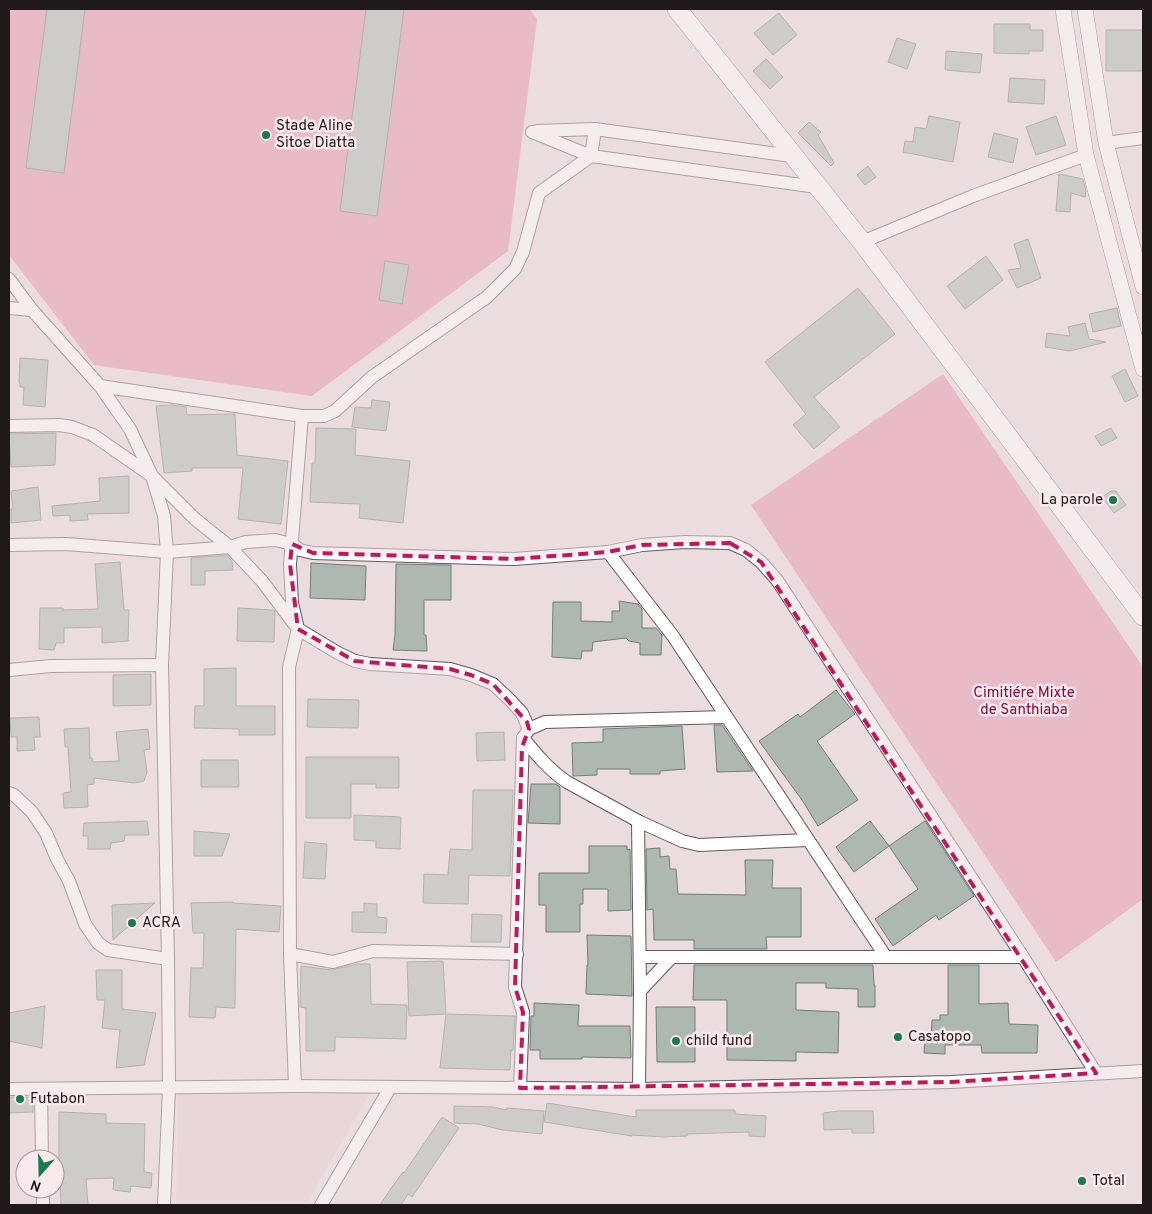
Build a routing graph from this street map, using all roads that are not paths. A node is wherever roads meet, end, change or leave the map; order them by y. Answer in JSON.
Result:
{"nodes":[{"id":1,"x":677,"y":9,"type":"edge"},
{"id":2,"x":1063,"y":9,"type":"edge"},
{"id":3,"x":1085,"y":9,"type":"edge"},
{"id":4,"x":595,"y":128,"type":"junction"},
{"id":5,"x":1143,"y":138,"type":"edge"},
{"id":6,"x":1106,"y":143,"type":"junction"},
{"id":7,"x":1086,"y":155,"type":"junction"},
{"id":8,"x":591,"y":156,"type":"junction"},
{"id":9,"x":792,"y":156,"type":"junction"},
{"id":10,"x":818,"y":187,"type":"junction"},
{"id":11,"x":862,"y":242,"type":"junction"},
{"id":12,"x":9,"y":279,"type":"edge"},
{"id":13,"x":1143,"y":287,"type":"edge"},
{"id":14,"x":9,"y":308,"type":"edge"},
{"id":15,"x":32,"y":310,"type":"junction"},
{"id":16,"x":1143,"y":369,"type":"edge"},
{"id":17,"x":100,"y":386,"type":"junction"},
{"id":18,"x":302,"y":416,"type":"junction"},
{"id":19,"x":9,"y":426,"type":"edge"},
{"id":20,"x":152,"y":476,"type":"junction"},
{"id":21,"x":292,"y":544,"type":"junction"},
{"id":22,"x":9,"y":545,"type":"edge"},
{"id":23,"x":230,"y":547,"type":"junction"},
{"id":24,"x":167,"y":552,"type":"junction"},
{"id":25,"x":608,"y":552,"type":"junction"},
{"id":26,"x":1143,"y":616,"type":"edge"},
{"id":27,"x":298,"y":629,"type":"junction"},
{"id":28,"x":162,"y":665,"type":"junction"},
{"id":29,"x":9,"y":670,"type":"edge"},
{"id":30,"x":726,"y":718,"type":"junction"},
{"id":31,"x":526,"y":734,"type":"junction"},
{"id":32,"x":9,"y":793,"type":"edge"},
{"id":33,"x":638,"y":821,"type":"junction"},
{"id":34,"x":808,"y":840,"type":"junction"},
{"id":35,"x":290,"y":954,"type":"junction"},
{"id":36,"x":517,"y":954,"type":"junction"},
{"id":37,"x":640,"y":957,"type":"junction"},
{"id":38,"x":672,"y":957,"type":"junction"},
{"id":39,"x":886,"y":957,"type":"junction"},
{"id":40,"x":1024,"y":958,"type":"junction"},
{"id":41,"x":168,"y":959,"type":"junction"},
{"id":42,"x":640,"y":991,"type":"junction"},
{"id":43,"x":1143,"y":1071,"type":"edge"},
{"id":44,"x":1096,"y":1073,"type":"junction"},
{"id":45,"x":295,"y":1086,"type":"junction"},
{"id":46,"x":169,"y":1088,"type":"junction"},
{"id":47,"x":390,"y":1088,"type":"junction"},
{"id":48,"x":520,"y":1088,"type":"junction"},
{"id":49,"x":9,"y":1089,"type":"edge"},
{"id":50,"x":41,"y":1089,"type":"junction"},
{"id":51,"x":638,"y":1089,"type":"junction"},
{"id":52,"x":42,"y":1149,"type":"edge"},
{"id":53,"x":164,"y":1205,"type":"edge"},
{"id":54,"x":321,"y":1205,"type":"edge"}],
"edges":[{"from":1,"to":9,"type":"main road"},
{"from":2,"to":7,"type":"street"},
{"from":3,"to":6,"type":"street"},
{"from":4,"to":8,"type":"street"},
{"from":4,"to":8,"type":"street"},
{"from":4,"to":9,"type":"street"},
{"from":5,"to":6,"type":"street"},
{"from":6,"to":13,"type":"street"},
{"from":7,"to":11,"type":"street"},
{"from":7,"to":16,"type":"street"},
{"from":8,"to":10,"type":"street"},
{"from":8,"to":18,"type":"street"},
{"from":9,"to":10,"type":"main road"},
{"from":10,"to":11,"type":"main road"},
{"from":11,"to":26,"type":"main road"},
{"from":12,"to":15,"type":"street"},
{"from":14,"to":15,"type":"street"},
{"from":15,"to":17,"type":"street"},
{"from":17,"to":18,"type":"street"},
{"from":17,"to":20,"type":"street"},
{"from":18,"to":21,"type":"street"},
{"from":19,"to":20,"type":"street"},
{"from":20,"to":23,"type":"street"},
{"from":20,"to":24,"type":"street"},
{"from":21,"to":23,"type":"street"},
{"from":21,"to":25,"type":"street"},
{"from":21,"to":27,"type":"street"},
{"from":22,"to":24,"type":"street"},
{"from":23,"to":24,"type":"street"},
{"from":23,"to":27,"type":"street"},
{"from":24,"to":28,"type":"street"},
{"from":25,"to":30,"type":"street"},
{"from":25,"to":40,"type":"street"},
{"from":27,"to":31,"type":"street"},
{"from":27,"to":35,"type":"street"},
{"from":28,"to":29,"type":"street"},
{"from":28,"to":41,"type":"street"},
{"from":30,"to":31,"type":"street"},
{"from":30,"to":34,"type":"street"},
{"from":31,"to":33,"type":"street"},
{"from":31,"to":36,"type":"street"},
{"from":32,"to":41,"type":"street"},
{"from":33,"to":34,"type":"street"},
{"from":33,"to":37,"type":"street"},
{"from":34,"to":39,"type":"street"},
{"from":35,"to":36,"type":"street"},
{"from":35,"to":45,"type":"street"},
{"from":36,"to":48,"type":"street"},
{"from":37,"to":38,"type":"street"},
{"from":37,"to":42,"type":"street"},
{"from":38,"to":39,"type":"street"},
{"from":38,"to":42,"type":"street"},
{"from":39,"to":40,"type":"street"},
{"from":40,"to":44,"type":"street"},
{"from":41,"to":46,"type":"street"},
{"from":42,"to":51,"type":"street"},
{"from":43,"to":44,"type":"street"},
{"from":44,"to":51,"type":"street"},
{"from":45,"to":46,"type":"street"},
{"from":45,"to":47,"type":"street"},
{"from":46,"to":50,"type":"street"},
{"from":46,"to":53,"type":"street"},
{"from":47,"to":48,"type":"street"},
{"from":47,"to":54,"type":"street"},
{"from":48,"to":51,"type":"street"},
{"from":49,"to":50,"type":"street"},
{"from":50,"to":52,"type":"street"}]}
